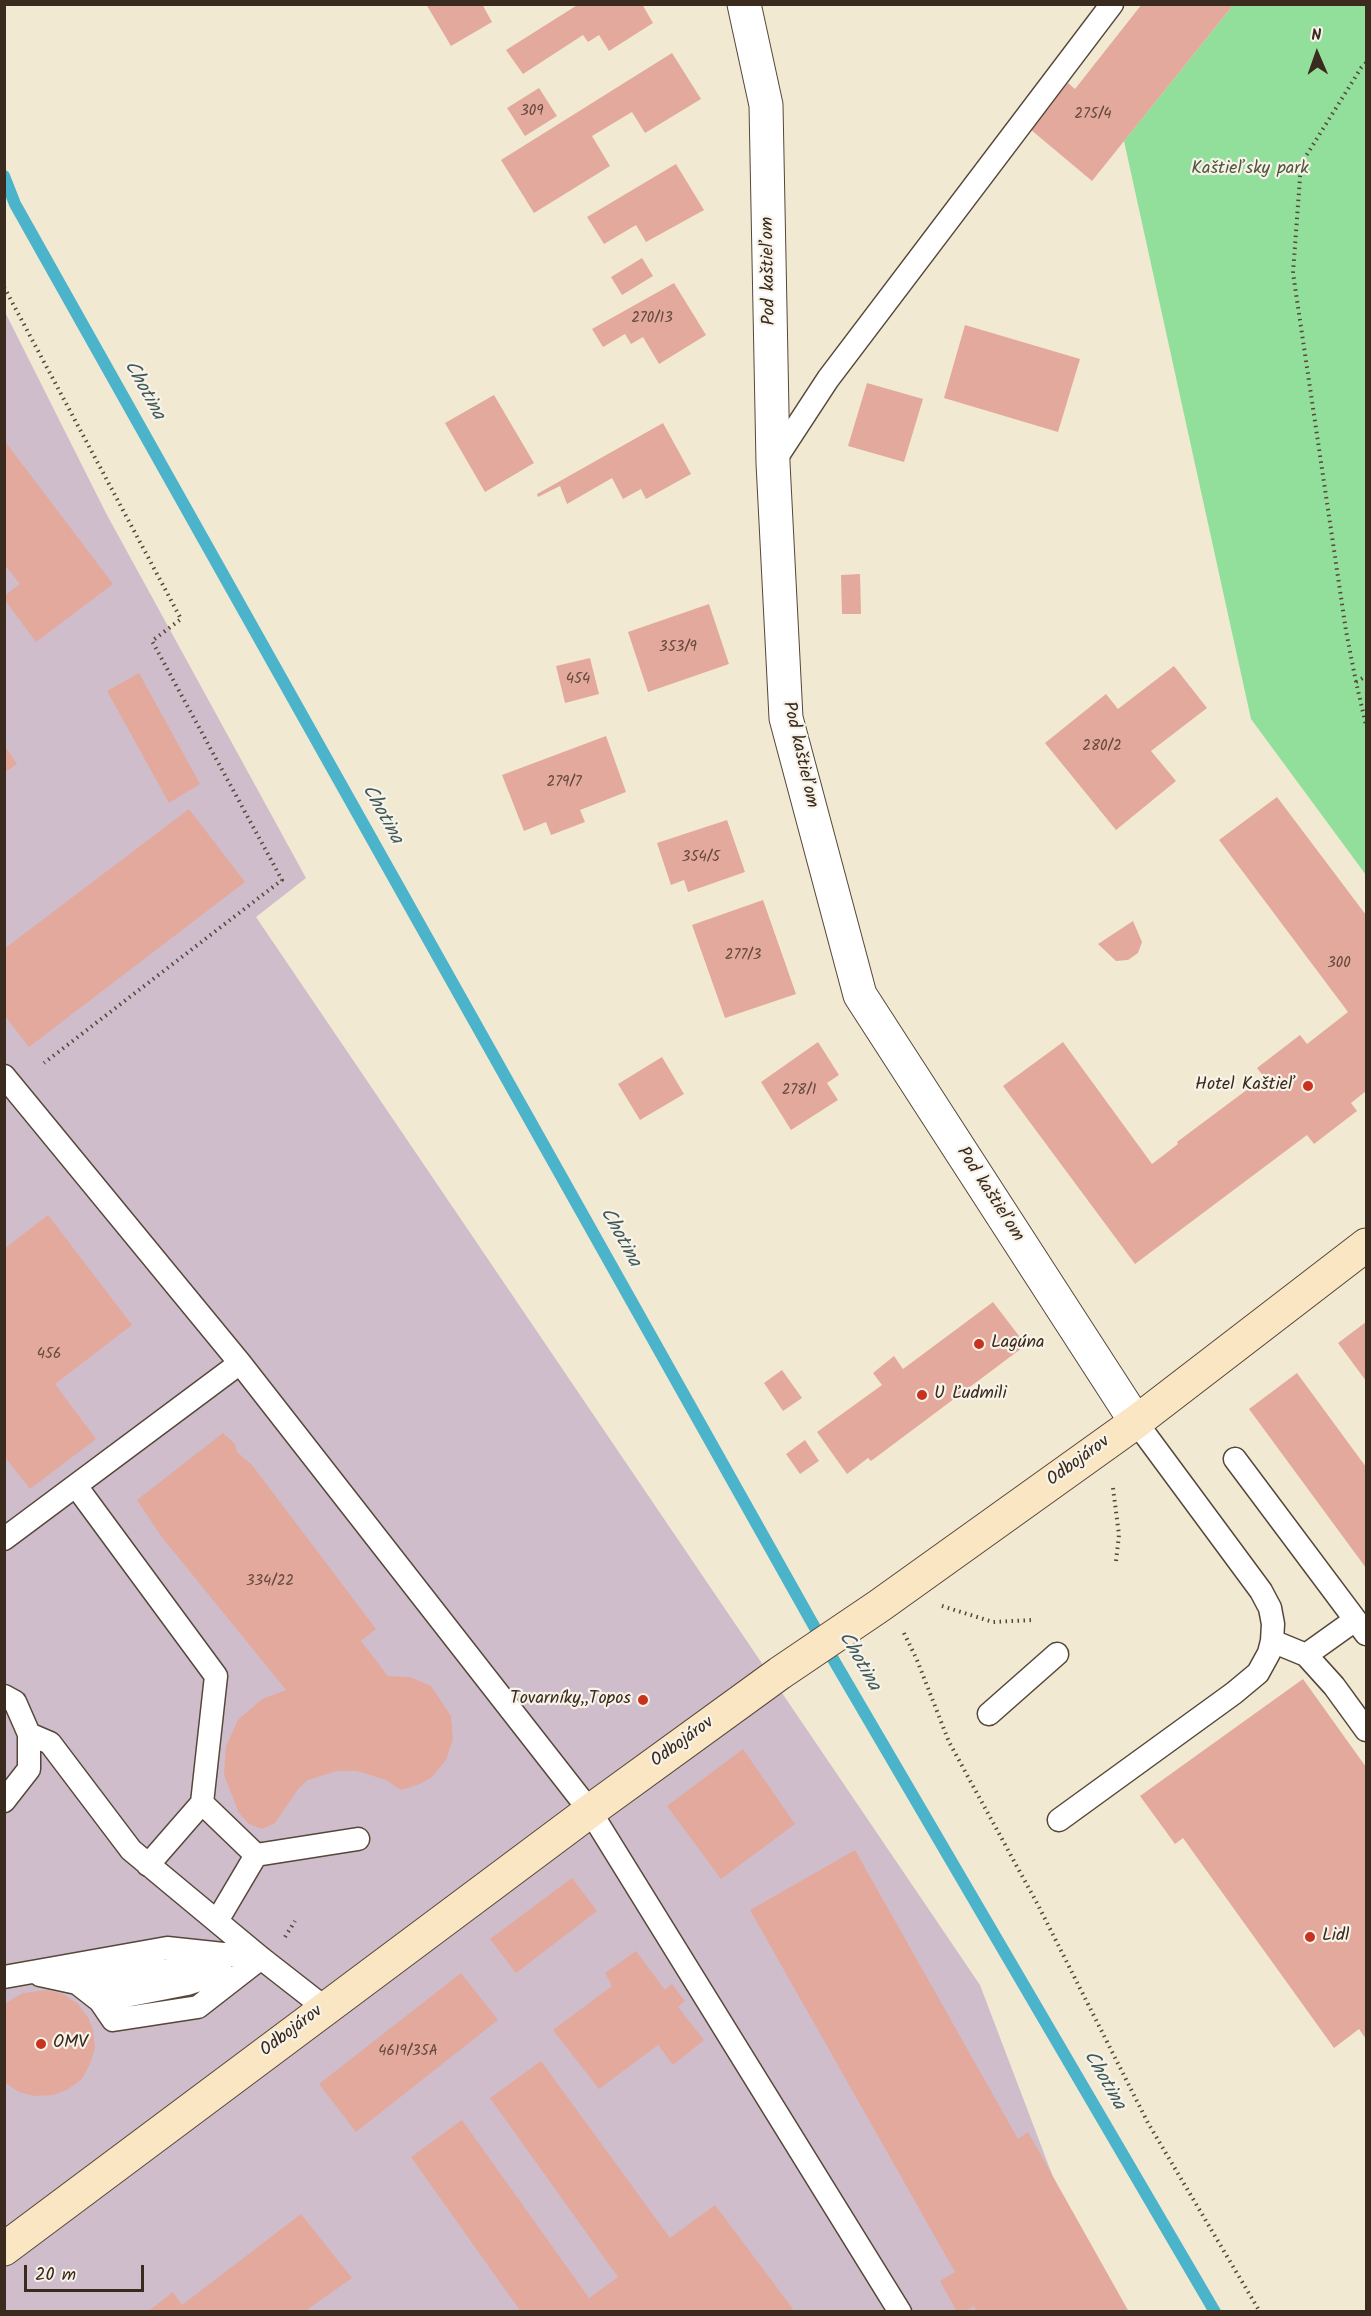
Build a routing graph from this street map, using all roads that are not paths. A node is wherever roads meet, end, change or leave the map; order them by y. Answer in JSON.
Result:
{"nodes":[{"id":1,"x":744,"y":4,"type":"edge"},
{"id":2,"x":1112,"y":4,"type":"edge"},
{"id":3,"x":773,"y":464,"type":"junction"},
{"id":4,"x":4,"y":1076,"type":"edge"},
{"id":5,"x":1366,"y":1245,"type":"edge"},
{"id":6,"x":240,"y":1363,"type":"junction"},
{"id":7,"x":1136,"y":1422,"type":"junction"},
{"id":8,"x":1234,"y":1459,"type":"dead end"},
{"id":9,"x":75,"y":1486,"type":"junction"},
{"id":10,"x":4,"y":1539,"type":"edge"},
{"id":11,"x":1361,"y":1627,"type":"edge"},
{"id":12,"x":1272,"y":1641,"type":"junction"},
{"id":13,"x":1057,"y":1654,"type":"dead end"},
{"id":14,"x":1306,"y":1655,"type":"junction"},
{"id":15,"x":4,"y":1696,"type":"edge"},
{"id":16,"x":989,"y":1714,"type":"dead end"},
{"id":17,"x":1366,"y":1730,"type":"edge"},
{"id":18,"x":29,"y":1734,"type":"junction"},
{"id":19,"x":4,"y":1801,"type":"edge"},
{"id":20,"x":202,"y":1803,"type":"junction"},
{"id":21,"x":590,"y":1811,"type":"junction"},
{"id":22,"x":1059,"y":1820,"type":"dead end"},
{"id":23,"x":358,"y":1839,"type":"dead end"},
{"id":24,"x":256,"y":1855,"type":"junction"},
{"id":25,"x":139,"y":1857,"type":"junction"},
{"id":26,"x":217,"y":1921,"type":"junction"},
{"id":27,"x":261,"y":1959,"type":"junction"},
{"id":28,"x":30,"y":1972,"type":"junction"},
{"id":29,"x":4,"y":1977,"type":"edge"},
{"id":30,"x":77,"y":1983,"type":"junction"},
{"id":31,"x":325,"y":2008,"type":"junction"},
{"id":32,"x":5,"y":2245,"type":"edge"},
{"id":33,"x":900,"y":2312,"type":"edge"}],
"edges":[{"from":1,"to":3,"type":"street","name":"Pod kaštieľom"},
{"from":2,"to":3,"type":"lane"},
{"from":3,"to":7,"type":"street","name":"Pod kaštieľom"},
{"from":4,"to":6,"type":"lane"},
{"from":5,"to":7,"type":"main road","name":"Odbojárov"},
{"from":6,"to":9,"type":"lane"},
{"from":6,"to":21,"type":"lane"},
{"from":7,"to":12,"type":"lane"},
{"from":7,"to":21,"type":"main road","name":"Odbojárov"},
{"from":8,"to":11,"type":"lane"},
{"from":9,"to":10,"type":"lane"},
{"from":9,"to":20,"type":"lane"},
{"from":11,"to":14,"type":"lane"},
{"from":12,"to":14,"type":"lane"},
{"from":12,"to":22,"type":"lane"},
{"from":13,"to":16,"type":"lane"},
{"from":14,"to":17,"type":"lane"},
{"from":15,"to":18,"type":"lane"},
{"from":18,"to":19,"type":"lane"},
{"from":18,"to":25,"type":"lane"},
{"from":20,"to":24,"type":"lane"},
{"from":20,"to":25,"type":"lane"},
{"from":21,"to":31,"type":"main road","name":"Odbojárov"},
{"from":21,"to":33,"type":"lane"},
{"from":23,"to":24,"type":"lane"},
{"from":24,"to":26,"type":"lane"},
{"from":25,"to":26,"type":"lane"},
{"from":26,"to":27,"type":"lane"},
{"from":27,"to":28,"type":"lane"},
{"from":27,"to":30,"type":"lane"},
{"from":27,"to":30,"type":"lane"},
{"from":27,"to":31,"type":"lane"},
{"from":28,"to":29,"type":"lane"},
{"from":28,"to":30,"type":"lane"},
{"from":31,"to":32,"type":"main road","name":"Odbojárov"}]}
